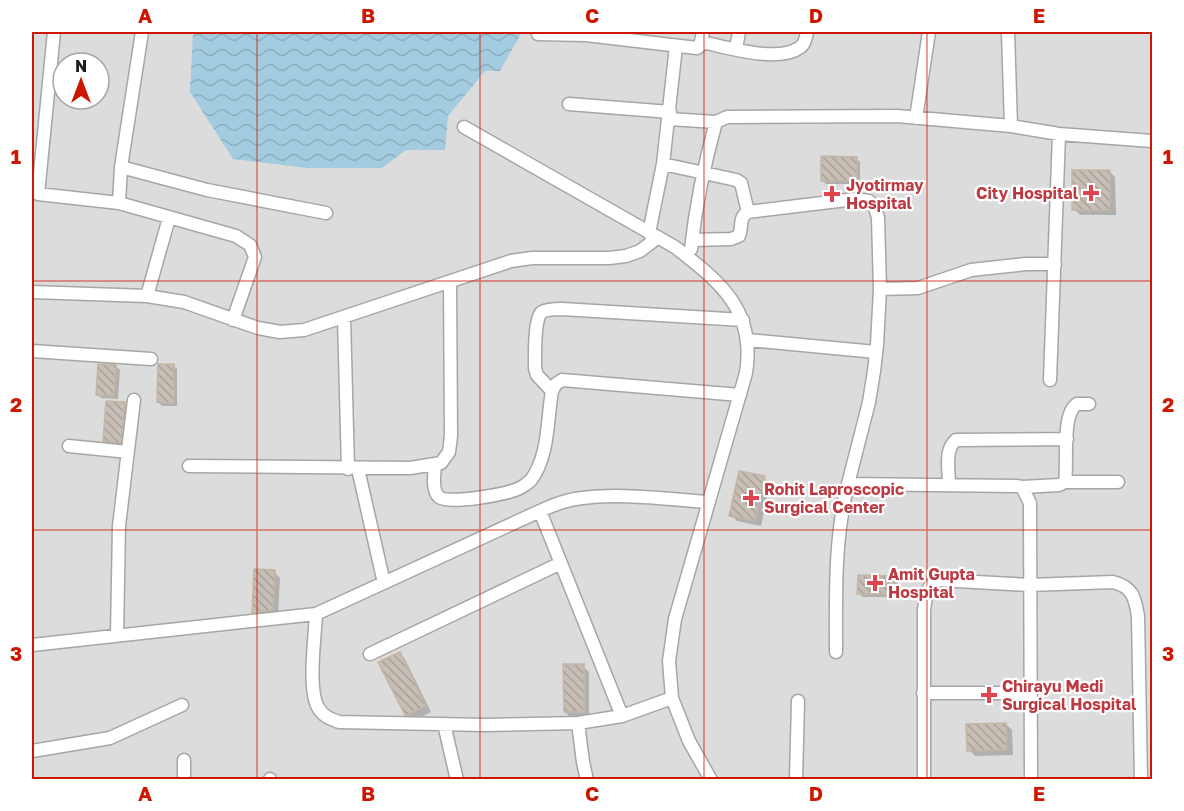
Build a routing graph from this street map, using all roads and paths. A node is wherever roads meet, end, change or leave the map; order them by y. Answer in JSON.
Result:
{"nodes":[{"id":1,"x":54,"y":32,"type":"edge"},
{"id":2,"x":142,"y":32,"type":"edge"},
{"id":3,"x":739,"y":32,"type":"edge"},
{"id":4,"x":807,"y":32,"type":"edge"},
{"id":5,"x":929,"y":32,"type":"edge"},
{"id":6,"x":1008,"y":32,"type":"edge"},
{"id":7,"x":538,"y":34,"type":"dead end"},
{"id":8,"x":628,"y":36,"type":"edge"},
{"id":9,"x":702,"y":37,"type":"edge"},
{"id":10,"x":676,"y":46,"type":"junction"},
{"id":11,"x":736,"y":49,"type":"junction"},
{"id":12,"x":569,"y":104,"type":"dead end"},
{"id":13,"x":670,"y":116,"type":"junction"},
{"id":14,"x":916,"y":118,"type":"junction"},
{"id":15,"x":716,"y":122,"type":"junction"},
{"id":16,"x":1011,"y":126,"type":"junction"},
{"id":17,"x":464,"y":127,"type":"dead end"},
{"id":18,"x":1059,"y":135,"type":"junction"},
{"id":19,"x":1152,"y":141,"type":"edge"},
{"id":20,"x":663,"y":164,"type":"junction"},
{"id":21,"x":121,"y":167,"type":"junction"},
{"id":22,"x":702,"y":172,"type":"junction"},
{"id":23,"x":119,"y":203,"type":"junction"},
{"id":24,"x":748,"y":212,"type":"junction"},
{"id":25,"x":326,"y":213,"type":"dead end"},
{"id":26,"x":169,"y":218,"type":"junction"},
{"id":27,"x":653,"y":235,"type":"junction"},
{"id":28,"x":692,"y":240,"type":"junction"},
{"id":29,"x":690,"y":259,"type":"junction"},
{"id":30,"x":1055,"y":264,"type":"junction"},
{"id":31,"x":450,"y":282,"type":"junction"},
{"id":32,"x":880,"y":289,"type":"junction"},
{"id":33,"x":32,"y":292,"type":"edge"},
{"id":34,"x":147,"y":296,"type":"junction"},
{"id":35,"x":344,"y":317,"type":"junction"},
{"id":36,"x":233,"y":320,"type":"junction"},
{"id":37,"x":743,"y":320,"type":"junction"},
{"id":38,"x":748,"y":340,"type":"junction"},
{"id":39,"x":32,"y":351,"type":"edge"},
{"id":40,"x":876,"y":352,"type":"junction"},
{"id":41,"x":151,"y":359,"type":"dead end"},
{"id":42,"x":1050,"y":380,"type":"dead end"},
{"id":43,"x":552,"y":391,"type":"junction"},
{"id":44,"x":740,"y":394,"type":"junction"},
{"id":45,"x":134,"y":400,"type":"dead end"},
{"id":46,"x":1089,"y":404,"type":"dead end"},
{"id":47,"x":1067,"y":439,"type":"junction"},
{"id":48,"x":69,"y":446,"type":"dead end"},
{"id":49,"x":128,"y":452,"type":"junction"},
{"id":50,"x":189,"y":466,"type":"dead end"},
{"id":51,"x":435,"y":466,"type":"junction"},
{"id":52,"x":353,"y":469,"type":"junction"},
{"id":53,"x":1065,"y":482,"type":"junction"},
{"id":54,"x":1118,"y":482,"type":"dead end"},
{"id":55,"x":848,"y":484,"type":"junction"},
{"id":56,"x":949,"y":485,"type":"junction"},
{"id":57,"x":1022,"y":487,"type":"junction"},
{"id":58,"x":709,"y":502,"type":"junction"},
{"id":59,"x":540,"y":511,"type":"junction"},
{"id":60,"x":561,"y":563,"type":"junction"},
{"id":61,"x":384,"y":583,"type":"junction"},
{"id":62,"x":1029,"y":585,"type":"junction"},
{"id":63,"x":316,"y":614,"type":"junction"},
{"id":64,"x":117,"y":635,"type":"junction"},
{"id":65,"x":32,"y":645,"type":"edge"},
{"id":66,"x":836,"y":652,"type":"dead end"},
{"id":67,"x":370,"y":654,"type":"dead end"},
{"id":68,"x":923,"y":693,"type":"junction"},
{"id":69,"x":1030,"y":693,"type":"junction"},
{"id":70,"x":672,"y":698,"type":"junction"},
{"id":71,"x":798,"y":701,"type":"dead end"},
{"id":72,"x":182,"y":705,"type":"dead end"},
{"id":73,"x":622,"y":716,"type":"junction"},
{"id":74,"x":578,"y":723,"type":"junction"},
{"id":75,"x":444,"y":724,"type":"junction"},
{"id":76,"x":32,"y":752,"type":"edge"},
{"id":77,"x":184,"y":760,"type":"dead end"},
{"id":78,"x":184,"y":780,"type":"edge"},
{"id":79,"x":458,"y":780,"type":"edge"},
{"id":80,"x":587,"y":780,"type":"edge"},
{"id":81,"x":711,"y":780,"type":"edge"},
{"id":82,"x":796,"y":780,"type":"edge"},
{"id":83,"x":924,"y":780,"type":"edge"},
{"id":84,"x":1031,"y":780,"type":"edge"},
{"id":85,"x":1141,"y":780,"type":"edge"}],
"edges":[{"from":1,"to":23,"type":"street"},
{"from":2,"to":21,"type":"street"},
{"from":3,"to":11,"type":"street"},
{"from":4,"to":11,"type":"street"},
{"from":5,"to":14,"type":"street"},
{"from":6,"to":16,"type":"street"},
{"from":7,"to":8,"type":"street"},
{"from":8,"to":10,"type":"street"},
{"from":9,"to":10,"type":"street"},
{"from":9,"to":11,"type":"street"},
{"from":10,"to":13,"type":"street"},
{"from":12,"to":13,"type":"street"},
{"from":13,"to":15,"type":"street"},
{"from":13,"to":20,"type":"street"},
{"from":14,"to":15,"type":"street"},
{"from":14,"to":16,"type":"street"},
{"from":15,"to":22,"type":"street"},
{"from":16,"to":18,"type":"street"},
{"from":17,"to":27,"type":"street"},
{"from":18,"to":19,"type":"street"},
{"from":18,"to":30,"type":"street"},
{"from":20,"to":22,"type":"street"},
{"from":20,"to":27,"type":"street"},
{"from":21,"to":23,"type":"street"},
{"from":21,"to":25,"type":"street"},
{"from":22,"to":24,"type":"street"},
{"from":22,"to":28,"type":"street"},
{"from":23,"to":26,"type":"street"},
{"from":24,"to":28,"type":"street"},
{"from":24,"to":32,"type":"street"},
{"from":26,"to":34,"type":"street"},
{"from":26,"to":36,"type":"street"},
{"from":27,"to":29,"type":"street"},
{"from":27,"to":31,"type":"street"},
{"from":28,"to":29,"type":"street"},
{"from":29,"to":37,"type":"street"},
{"from":30,"to":32,"type":"street"},
{"from":30,"to":42,"type":"street"},
{"from":31,"to":35,"type":"street"},
{"from":31,"to":51,"type":"street"},
{"from":32,"to":40,"type":"street"},
{"from":33,"to":34,"type":"street"},
{"from":34,"to":36,"type":"street"},
{"from":35,"to":36,"type":"street"},
{"from":35,"to":52,"type":"street"},
{"from":37,"to":38,"type":"street"},
{"from":37,"to":43,"type":"street"},
{"from":38,"to":40,"type":"street"},
{"from":38,"to":44,"type":"street"},
{"from":39,"to":41,"type":"street"},
{"from":40,"to":55,"type":"street"},
{"from":43,"to":44,"type":"street"},
{"from":43,"to":51,"type":"street"},
{"from":44,"to":58,"type":"street"},
{"from":45,"to":49,"type":"street"},
{"from":46,"to":47,"type":"street"},
{"from":47,"to":53,"type":"street"},
{"from":47,"to":56,"type":"street"},
{"from":48,"to":49,"type":"street"},
{"from":49,"to":64,"type":"street"},
{"from":50,"to":52,"type":"street"},
{"from":51,"to":52,"type":"street"},
{"from":52,"to":61,"type":"street"},
{"from":53,"to":54,"type":"street"},
{"from":53,"to":57,"type":"street"},
{"from":55,"to":56,"type":"street"},
{"from":55,"to":66,"type":"street"},
{"from":56,"to":57,"type":"street"},
{"from":57,"to":62,"type":"street"},
{"from":58,"to":59,"type":"street"},
{"from":58,"to":70,"type":"street"},
{"from":59,"to":60,"type":"street"},
{"from":59,"to":61,"type":"street"},
{"from":60,"to":67,"type":"street"},
{"from":60,"to":73,"type":"street"},
{"from":61,"to":63,"type":"street"},
{"from":62,"to":68,"type":"street"},
{"from":62,"to":69,"type":"street"},
{"from":62,"to":85,"type":"street"},
{"from":63,"to":64,"type":"street"},
{"from":63,"to":75,"type":"street"},
{"from":64,"to":65,"type":"street"},
{"from":68,"to":69,"type":"street"},
{"from":68,"to":83,"type":"street"},
{"from":69,"to":84,"type":"street"},
{"from":70,"to":73,"type":"street"},
{"from":70,"to":81,"type":"street"},
{"from":71,"to":82,"type":"street"},
{"from":72,"to":76,"type":"street"},
{"from":73,"to":74,"type":"street"},
{"from":74,"to":75,"type":"street"},
{"from":74,"to":80,"type":"street"},
{"from":75,"to":79,"type":"street"},
{"from":77,"to":78,"type":"street"}]}
